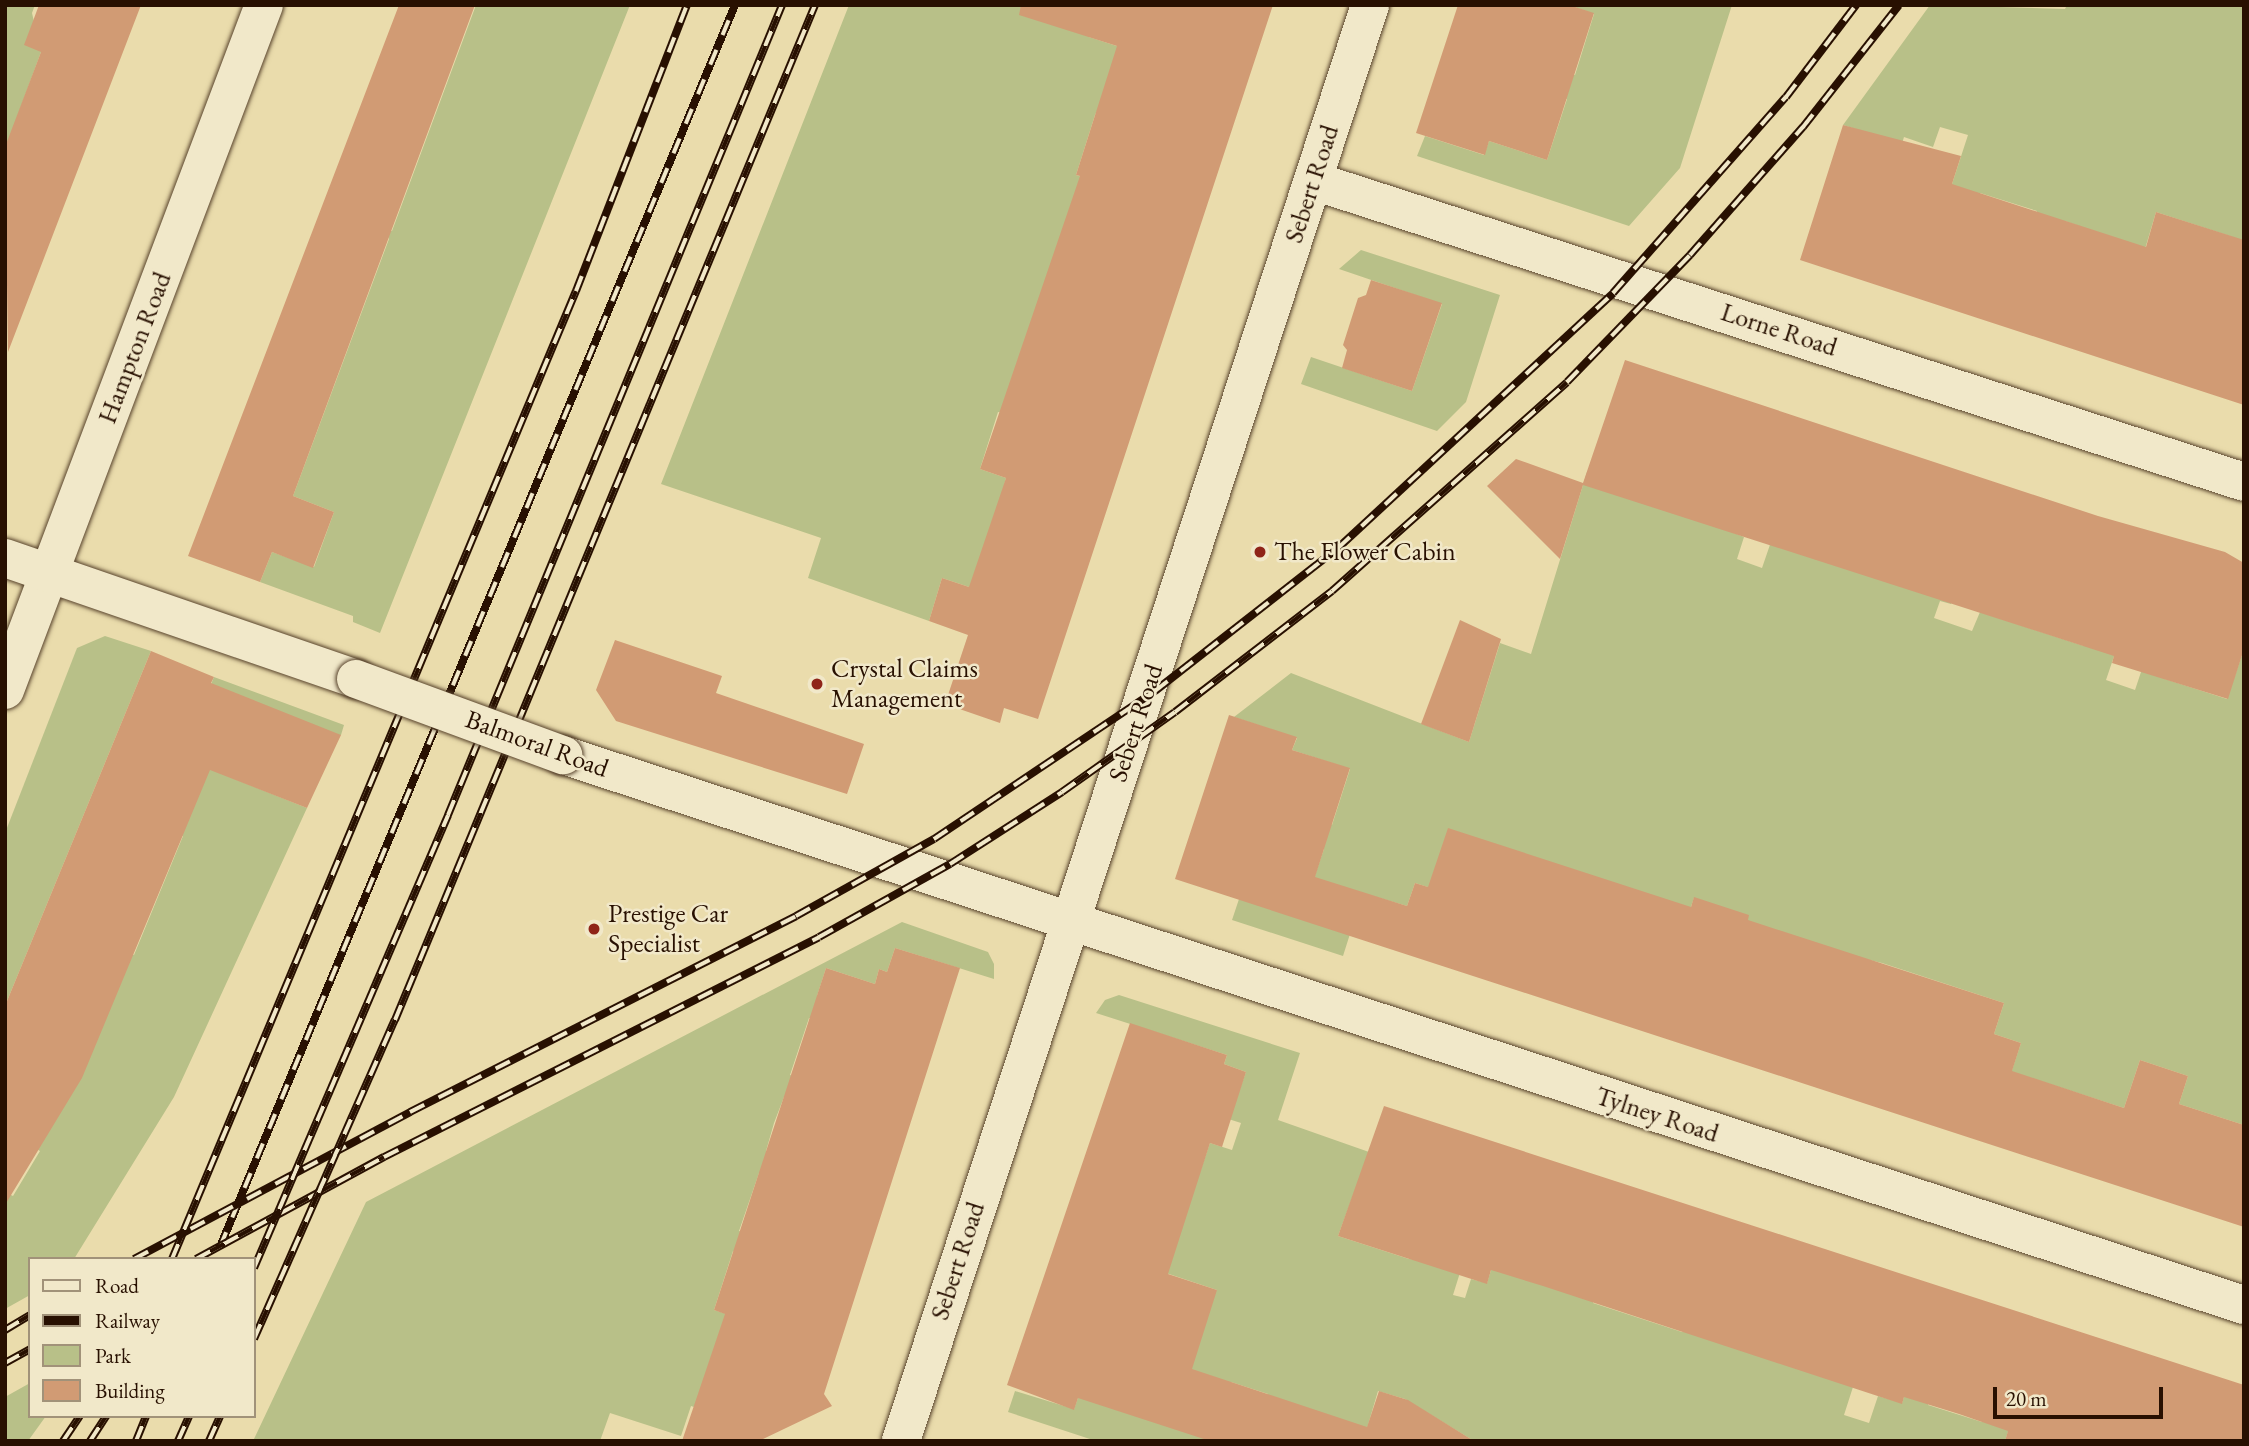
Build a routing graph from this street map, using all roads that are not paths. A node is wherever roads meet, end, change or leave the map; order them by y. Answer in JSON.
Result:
{"nodes":[{"id":1,"x":264,"y":5,"type":"edge"},
{"id":2,"x":1370,"y":5,"type":"edge"},
{"id":3,"x":1314,"y":181,"type":"junction"},
{"id":4,"x":2244,"y":482,"type":"edge"},
{"id":5,"x":5,"y":558,"type":"edge"},
{"id":6,"x":51,"y":572,"type":"junction"},
{"id":7,"x":5,"y":690,"type":"edge"},
{"id":8,"x":1070,"y":924,"type":"junction"},
{"id":9,"x":2244,"y":1306,"type":"edge"},
{"id":10,"x":902,"y":1440,"type":"edge"}],
"edges":[{"from":1,"to":6,"type":"street","name":"Hampton Road"},
{"from":2,"to":3,"type":"street","name":"Sebert Road"},
{"from":3,"to":4,"type":"street","name":"Lorne Road"},
{"from":3,"to":8,"type":"street","name":"Sebert Road"},
{"from":5,"to":6,"type":"street","name":"Balmoral Road"},
{"from":6,"to":7,"type":"street","name":"Hampton Road"},
{"from":6,"to":8,"type":"street","name":"Balmoral Road","bridge":true},
{"from":8,"to":9,"type":"street","name":"Tylney Road"},
{"from":8,"to":10,"type":"street","name":"Sebert Road"}]}
